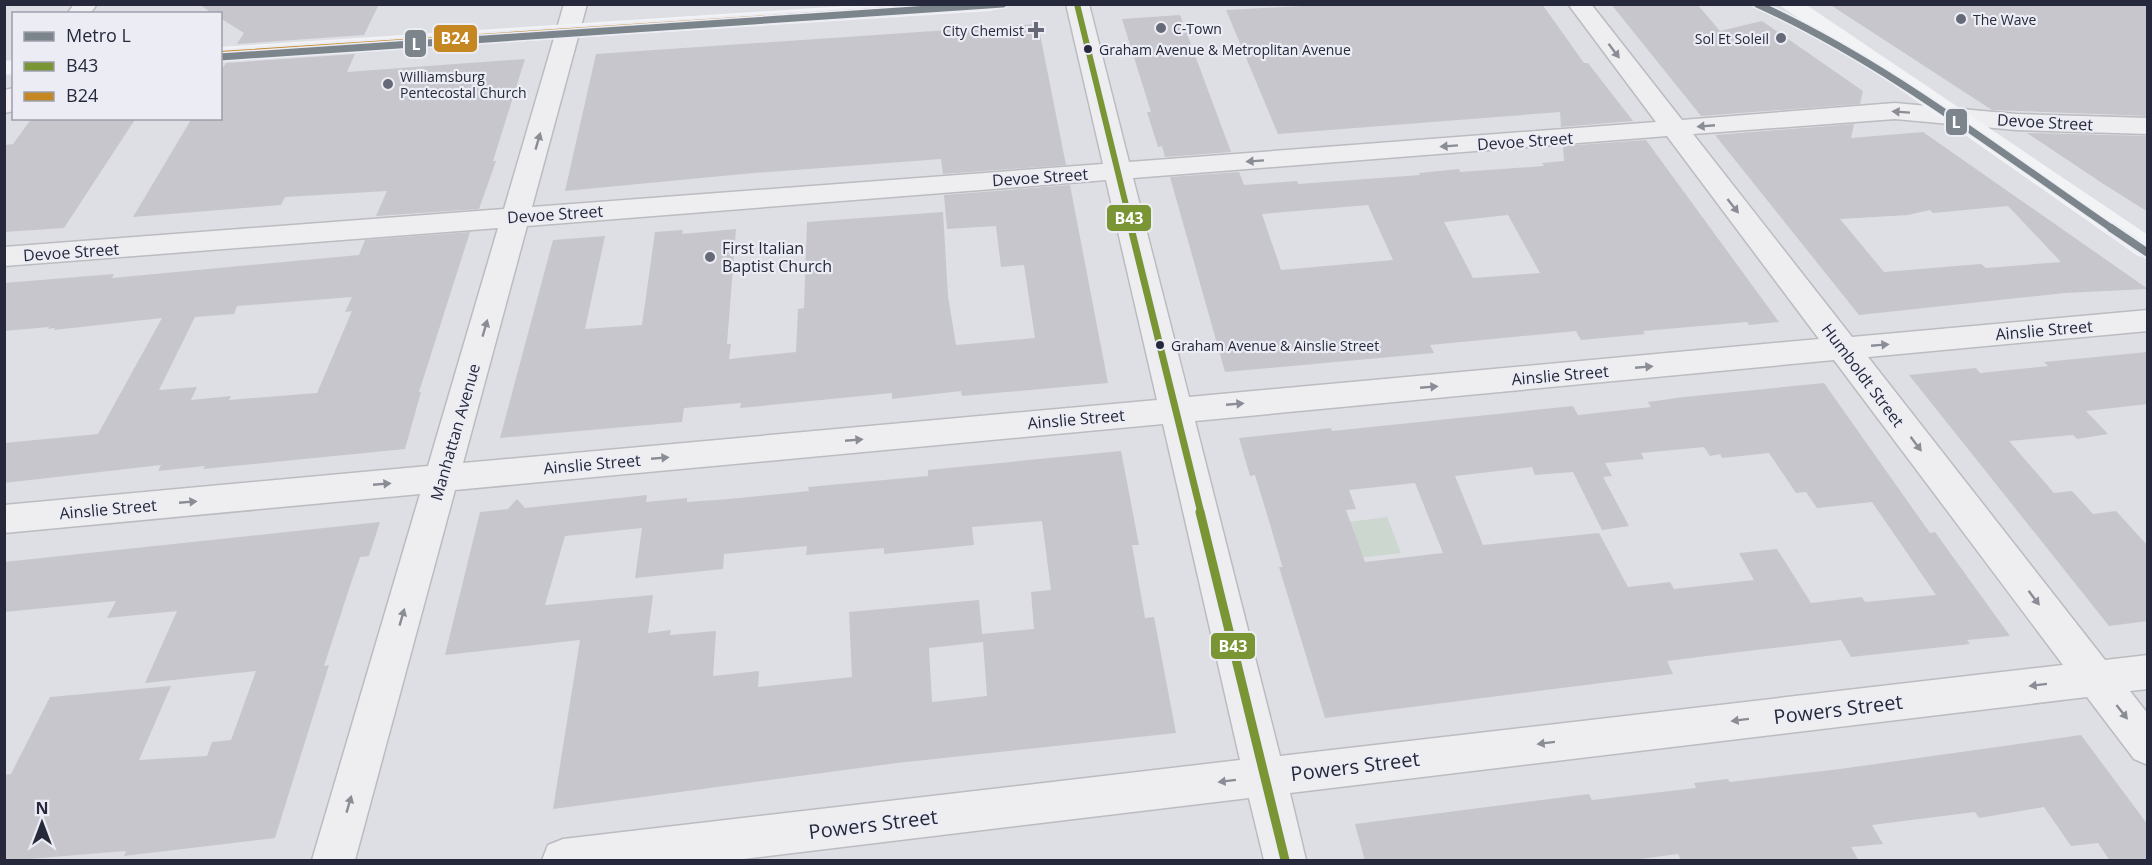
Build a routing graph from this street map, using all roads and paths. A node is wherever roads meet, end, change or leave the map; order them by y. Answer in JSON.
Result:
{"nodes":[{"id":1,"x":990,"y":4,"type":"edge"},
{"id":2,"x":1077,"y":4,"type":"edge"},
{"id":3,"x":1579,"y":4,"type":"edge"},
{"id":4,"x":1789,"y":4,"type":"edge"},
{"id":5,"x":573,"y":18,"type":"edge"},
{"id":6,"x":222,"y":54,"type":"edge"},
{"id":7,"x":1953,"y":116,"type":"junction"},
{"id":8,"x":2148,"y":126,"type":"edge"},
{"id":9,"x":1674,"y":129,"type":"junction"},
{"id":10,"x":1118,"y":171,"type":"junction"},
{"id":11,"x":516,"y":217,"type":"junction"},
{"id":12,"x":2148,"y":249,"type":"edge"},
{"id":13,"x":4,"y":257,"type":"edge"},
{"id":14,"x":2148,"y":320,"type":"edge"},
{"id":15,"x":1843,"y":349,"type":"junction"},
{"id":16,"x":1176,"y":410,"type":"junction"},
{"id":17,"x":441,"y":478,"type":"junction"},
{"id":18,"x":4,"y":519,"type":"edge"},
{"id":19,"x":2148,"y":672,"type":"edge"},
{"id":20,"x":2096,"y":678,"type":"junction"},
{"id":21,"x":2148,"y":746,"type":"edge"},
{"id":22,"x":1265,"y":777,"type":"junction"},
{"id":23,"x":333,"y":861,"type":"edge"},
{"id":24,"x":563,"y":861,"type":"edge"},
{"id":25,"x":1285,"y":861,"type":"edge"}],
"edges":[{"from":1,"to":5,"type":"main road"},
{"from":2,"to":10,"type":"street"},
{"from":3,"to":9,"type":"street","name":"Humboldt Street","one_way":true},
{"from":4,"to":7,"type":"main road"},
{"from":5,"to":6,"type":"main road"},
{"from":11,"to":5,"type":"street","name":"Manhattan Avenue","one_way":true},
{"from":7,"to":8,"type":"street","name":"Devoe Street"},
{"from":7,"to":9,"type":"street","name":"Devoe Street","one_way":true},
{"from":7,"to":12,"type":"main road"},
{"from":9,"to":10,"type":"street","name":"Devoe Street","one_way":true},
{"from":9,"to":15,"type":"street","name":"Humboldt Street","one_way":true},
{"from":10,"to":11,"type":"street","name":"Devoe Street"},
{"from":10,"to":16,"type":"street"},
{"from":11,"to":13,"type":"street","name":"Devoe Street"},
{"from":17,"to":11,"type":"street","name":"Manhattan Avenue","one_way":true},
{"from":15,"to":14,"type":"street","name":"Ainslie Street","one_way":true},
{"from":16,"to":15,"type":"street","name":"Ainslie Street","one_way":true},
{"from":15,"to":20,"type":"street","name":"Humboldt Street","one_way":true},
{"from":17,"to":16,"type":"street","name":"Ainslie Street","one_way":true},
{"from":16,"to":22,"type":"street"},
{"from":18,"to":17,"type":"street","name":"Ainslie Street","one_way":true},
{"from":23,"to":17,"type":"street","name":"Manhattan Avenue","one_way":true},
{"from":19,"to":20,"type":"street","name":"Powers Street"},
{"from":20,"to":21,"type":"street","name":"Humboldt Street","one_way":true},
{"from":20,"to":22,"type":"street","name":"Powers Street","one_way":true},
{"from":22,"to":24,"type":"street","name":"Powers Street","one_way":true},
{"from":22,"to":25,"type":"street"}]}
